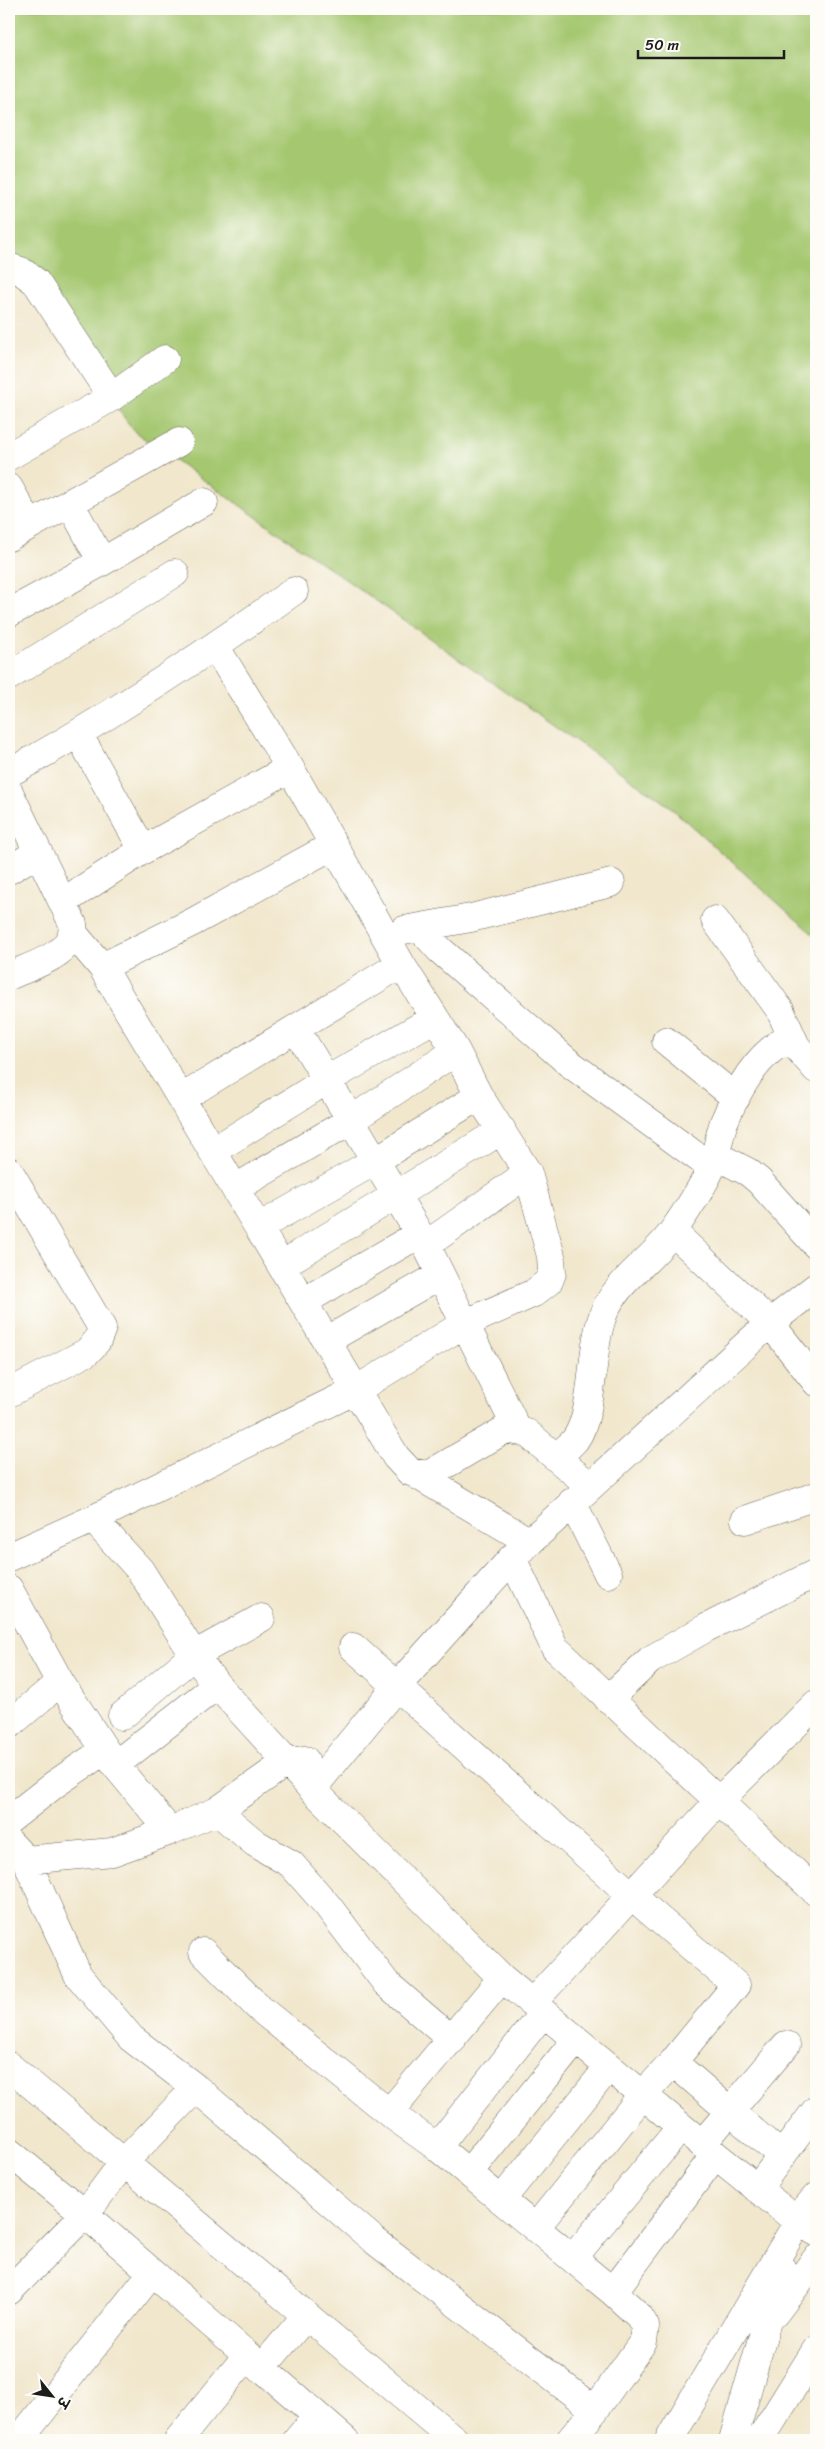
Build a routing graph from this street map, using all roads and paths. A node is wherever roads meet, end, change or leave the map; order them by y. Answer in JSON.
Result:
{"nodes":[{"id":1,"x":9,"y":267,"type":"edge"},
{"id":2,"x":165,"y":359,"type":"dead end"},
{"id":3,"x":112,"y":397,"type":"junction"},
{"id":4,"x":179,"y":442,"type":"dead end"},
{"id":5,"x":9,"y":456,"type":"edge"},
{"id":6,"x":9,"y":488,"type":"edge"},
{"id":7,"x":204,"y":502,"type":"dead end"},
{"id":8,"x":70,"y":503,"type":"junction"},
{"id":9,"x":19,"y":531,"type":"edge"},
{"id":10,"x":102,"y":562,"type":"junction"},
{"id":11,"x":175,"y":572,"type":"dead end"},
{"id":12,"x":294,"y":591,"type":"dead end"},
{"id":13,"x":9,"y":613,"type":"edge"},
{"id":14,"x":215,"y":646,"type":"junction"},
{"id":15,"x":9,"y":676,"type":"edge"},
{"id":16,"x":79,"y":735,"type":"junction"},
{"id":17,"x":290,"y":768,"type":"junction"},
{"id":18,"x":9,"y":773,"type":"edge"},
{"id":19,"x":9,"y":792,"type":"edge"},
{"id":20,"x":332,"y":846,"type":"junction"},
{"id":21,"x":143,"y":850,"type":"junction"},
{"id":22,"x":37,"y":854,"type":"junction"},
{"id":23,"x":9,"y":870,"type":"edge"},
{"id":24,"x":612,"y":883,"type":"dead end"},
{"id":25,"x":63,"y":902,"type":"junction"},
{"id":26,"x":716,"y":920,"type":"dead end"},
{"id":27,"x":420,"y":928,"type":"junction"},
{"id":28,"x":74,"y":934,"type":"junction"},
{"id":29,"x":383,"y":934,"type":"junction"},
{"id":30,"x":401,"y":964,"type":"junction"},
{"id":31,"x":102,"y":967,"type":"junction"},
{"id":32,"x":9,"y":976,"type":"edge"},
{"id":33,"x":435,"y":1018,"type":"junction"},
{"id":34,"x":296,"y":1029,"type":"junction"},
{"id":35,"x":666,"y":1041,"type":"dead end"},
{"id":36,"x":796,"y":1046,"type":"junction"},
{"id":37,"x":456,"y":1050,"type":"junction"},
{"id":38,"x":816,"y":1068,"type":"edge"},
{"id":39,"x":327,"y":1080,"type":"junction"},
{"id":40,"x":480,"y":1096,"type":"junction"},
{"id":41,"x":182,"y":1098,"type":"junction"},
{"id":42,"x":736,"y":1098,"type":"junction"},
{"id":43,"x":351,"y":1120,"type":"junction"},
{"id":44,"x":502,"y":1130,"type":"junction"},
{"id":45,"x":213,"y":1151,"type":"junction"},
{"id":46,"x":375,"y":1161,"type":"junction"},
{"id":47,"x":713,"y":1161,"type":"junction"},
{"id":48,"x":9,"y":1171,"type":"edge"},
{"id":49,"x":528,"y":1173,"type":"junction"},
{"id":50,"x":236,"y":1188,"type":"junction"},
{"id":51,"x":396,"y":1196,"type":"junction"},
{"id":52,"x":259,"y":1227,"type":"junction"},
{"id":53,"x":673,"y":1232,"type":"junction"},
{"id":54,"x":422,"y":1240,"type":"junction"},
{"id":55,"x":816,"y":1245,"type":"edge"},
{"id":56,"x":282,"y":1265,"type":"junction"},
{"id":57,"x":440,"y":1275,"type":"junction"},
{"id":58,"x":816,"y":1287,"type":"edge"},
{"id":59,"x":303,"y":1302,"type":"junction"},
{"id":60,"x":770,"y":1323,"type":"junction"},
{"id":61,"x":464,"y":1324,"type":"junction"},
{"id":62,"x":326,"y":1341,"type":"junction"},
{"id":63,"x":816,"y":1382,"type":"edge"},
{"id":64,"x":356,"y":1390,"type":"junction"},
{"id":65,"x":9,"y":1393,"type":"edge"},
{"id":66,"x":517,"y":1430,"type":"junction"},
{"id":67,"x":556,"y":1457,"type":"junction"},
{"id":68,"x":417,"y":1475,"type":"junction"},
{"id":69,"x":581,"y":1494,"type":"junction"},
{"id":70,"x":816,"y":1496,"type":"edge"},
{"id":71,"x":93,"y":1519,"type":"junction"},
{"id":72,"x":745,"y":1520,"type":"dead end"},
{"id":73,"x":521,"y":1550,"type":"junction"},
{"id":74,"x":9,"y":1558,"type":"edge"},
{"id":75,"x":816,"y":1573,"type":"edge"},
{"id":76,"x":608,"y":1574,"type":"dead end"},
{"id":77,"x":9,"y":1590,"type":"edge"},
{"id":78,"x":261,"y":1618,"type":"dead end"},
{"id":79,"x":353,"y":1646,"type":"dead end"},
{"id":80,"x":194,"y":1655,"type":"junction"},
{"id":81,"x":60,"y":1682,"type":"junction"},
{"id":82,"x":217,"y":1685,"type":"junction"},
{"id":83,"x":396,"y":1687,"type":"junction"},
{"id":84,"x":608,"y":1699,"type":"junction"},
{"id":85,"x":816,"y":1704,"type":"edge"},
{"id":86,"x":122,"y":1716,"type":"dead end"},
{"id":87,"x":9,"y":1725,"type":"edge"},
{"id":88,"x":339,"y":1756,"type":"junction"},
{"id":89,"x":110,"y":1757,"type":"junction"},
{"id":90,"x":287,"y":1762,"type":"junction"},
{"id":91,"x":312,"y":1789,"type":"junction"},
{"id":92,"x":718,"y":1802,"type":"junction"},
{"id":93,"x":217,"y":1811,"type":"junction"},
{"id":94,"x":9,"y":1820,"type":"edge"},
{"id":95,"x":170,"y":1832,"type":"junction"},
{"id":96,"x":18,"y":1851,"type":"edge"},
{"id":97,"x":816,"y":1892,"type":"edge"},
{"id":98,"x":631,"y":1895,"type":"junction"},
{"id":99,"x":203,"y":1952,"type":"dead end"},
{"id":100,"x":502,"y":1978,"type":"junction"},
{"id":101,"x":538,"y":2008,"type":"junction"},
{"id":102,"x":452,"y":2040,"type":"junction"},
{"id":103,"x":576,"y":2040,"type":"junction"},
{"id":104,"x":786,"y":2045,"type":"dead end"},
{"id":105,"x":673,"y":2062,"type":"junction"},
{"id":106,"x":9,"y":2066,"type":"edge"},
{"id":107,"x":608,"y":2068,"type":"junction"},
{"id":108,"x":196,"y":2088,"type":"junction"},
{"id":109,"x":642,"y":2096,"type":"junction"},
{"id":110,"x":816,"y":2110,"type":"edge"},
{"id":111,"x":730,"y":2111,"type":"junction"},
{"id":112,"x":389,"y":2113,"type":"junction"},
{"id":113,"x":681,"y":2127,"type":"junction"},
{"id":114,"x":437,"y":2147,"type":"junction"},
{"id":115,"x":708,"y":2150,"type":"junction"},
{"id":116,"x":9,"y":2152,"type":"edge"},
{"id":117,"x":782,"y":2156,"type":"junction"},
{"id":118,"x":124,"y":2162,"type":"junction"},
{"id":119,"x":469,"y":2172,"type":"junction"},
{"id":120,"x":757,"y":2189,"type":"junction"},
{"id":121,"x":816,"y":2197,"type":"edge"},
{"id":122,"x":502,"y":2200,"type":"junction"},
{"id":123,"x":85,"y":2214,"type":"junction"},
{"id":124,"x":806,"y":2226,"type":"edge"},
{"id":125,"x":536,"y":2227,"type":"junction"},
{"id":126,"x":573,"y":2258,"type":"junction"},
{"id":127,"x":816,"y":2259,"type":"edge"},
{"id":128,"x":152,"y":2273,"type":"junction"},
{"id":129,"x":9,"y":2291,"type":"edge"},
{"id":130,"x":613,"y":2292,"type":"junction"},
{"id":131,"x":306,"y":2316,"type":"junction"},
{"id":132,"x":766,"y":2325,"type":"junction"},
{"id":133,"x":816,"y":2350,"type":"edge"},
{"id":134,"x":254,"y":2362,"type":"junction"},
{"id":135,"x":595,"y":2410,"type":"junction"},
{"id":136,"x":317,"y":2416,"type":"junction"},
{"id":137,"x":767,"y":2438,"type":"edge"},
{"id":138,"x":20,"y":2440,"type":"edge"},
{"id":139,"x":178,"y":2440,"type":"edge"},
{"id":140,"x":296,"y":2440,"type":"edge"},
{"id":141,"x":345,"y":2440,"type":"edge"},
{"id":142,"x":455,"y":2440,"type":"edge"},
{"id":143,"x":570,"y":2440,"type":"edge"},
{"id":144,"x":669,"y":2440,"type":"edge"},
{"id":145,"x":733,"y":2440,"type":"edge"}],
"edges":[{"from":1,"to":3,"type":"street"},
{"from":2,"to":3,"type":"street"},
{"from":3,"to":5,"type":"street"},
{"from":4,"to":8,"type":"street"},
{"from":6,"to":9,"type":"street"},
{"from":7,"to":10,"type":"street"},
{"from":8,"to":9,"type":"street"},
{"from":8,"to":10,"type":"street"},
{"from":10,"to":13,"type":"street"},
{"from":11,"to":15,"type":"street"},
{"from":12,"to":14,"type":"street"},
{"from":14,"to":16,"type":"street"},
{"from":14,"to":17,"type":"street"},
{"from":16,"to":18,"type":"street"},
{"from":16,"to":21,"type":"street"},
{"from":17,"to":20,"type":"street"},
{"from":17,"to":21,"type":"street"},
{"from":19,"to":22,"type":"street"},
{"from":20,"to":29,"type":"street"},
{"from":20,"to":31,"type":"street"},
{"from":21,"to":25,"type":"street"},
{"from":22,"to":23,"type":"street"},
{"from":22,"to":25,"type":"street"},
{"from":24,"to":27,"type":"street"},
{"from":25,"to":28,"type":"street"},
{"from":26,"to":36,"type":"street"},
{"from":27,"to":29,"type":"street"},
{"from":27,"to":47,"type":"street"},
{"from":28,"to":31,"type":"street"},
{"from":28,"to":32,"type":"street"},
{"from":29,"to":30,"type":"street"},
{"from":30,"to":33,"type":"street"},
{"from":30,"to":34,"type":"street"},
{"from":31,"to":41,"type":"street"},
{"from":33,"to":37,"type":"street"},
{"from":33,"to":39,"type":"street"},
{"from":34,"to":39,"type":"street"},
{"from":34,"to":41,"type":"street"},
{"from":35,"to":42,"type":"street"},
{"from":36,"to":38,"type":"street"},
{"from":36,"to":42,"type":"street"},
{"from":37,"to":40,"type":"street"},
{"from":37,"to":43,"type":"street"},
{"from":39,"to":43,"type":"street"},
{"from":39,"to":45,"type":"street"},
{"from":40,"to":44,"type":"street"},
{"from":40,"to":46,"type":"street"},
{"from":41,"to":45,"type":"street"},
{"from":42,"to":47,"type":"street"},
{"from":43,"to":46,"type":"street"},
{"from":43,"to":50,"type":"street"},
{"from":44,"to":49,"type":"street"},
{"from":44,"to":51,"type":"street"},
{"from":45,"to":50,"type":"street"},
{"from":46,"to":51,"type":"street"},
{"from":46,"to":52,"type":"street"},
{"from":47,"to":53,"type":"street"},
{"from":47,"to":55,"type":"street"},
{"from":48,"to":65,"type":"street"},
{"from":49,"to":54,"type":"street"},
{"from":49,"to":61,"type":"street"},
{"from":50,"to":52,"type":"street"},
{"from":51,"to":54,"type":"street"},
{"from":51,"to":56,"type":"street"},
{"from":52,"to":56,"type":"street"},
{"from":53,"to":60,"type":"street"},
{"from":53,"to":67,"type":"street"},
{"from":54,"to":57,"type":"street"},
{"from":54,"to":59,"type":"street"},
{"from":56,"to":59,"type":"street"},
{"from":57,"to":61,"type":"street"},
{"from":57,"to":62,"type":"street"},
{"from":58,"to":60,"type":"street"},
{"from":59,"to":62,"type":"street"},
{"from":60,"to":63,"type":"street"},
{"from":60,"to":69,"type":"street"},
{"from":61,"to":64,"type":"street"},
{"from":61,"to":66,"type":"street"},
{"from":62,"to":64,"type":"street"},
{"from":64,"to":68,"type":"street"},
{"from":64,"to":71,"type":"street"},
{"from":66,"to":67,"type":"street"},
{"from":66,"to":68,"type":"street"},
{"from":67,"to":69,"type":"street"},
{"from":68,"to":73,"type":"street"},
{"from":69,"to":73,"type":"street"},
{"from":69,"to":76,"type":"street"},
{"from":70,"to":72,"type":"street"},
{"from":71,"to":74,"type":"street"},
{"from":71,"to":80,"type":"street"},
{"from":73,"to":83,"type":"street"},
{"from":73,"to":84,"type":"street"},
{"from":75,"to":84,"type":"street"},
{"from":77,"to":81,"type":"street"},
{"from":78,"to":80,"type":"street"},
{"from":79,"to":83,"type":"street"},
{"from":80,"to":82,"type":"street"},
{"from":80,"to":86,"type":"street"},
{"from":81,"to":87,"type":"street"},
{"from":81,"to":89,"type":"street"},
{"from":82,"to":89,"type":"street"},
{"from":82,"to":90,"type":"street"},
{"from":83,"to":88,"type":"street"},
{"from":83,"to":98,"type":"street"},
{"from":84,"to":92,"type":"street"},
{"from":85,"to":92,"type":"street"},
{"from":88,"to":90,"type":"street"},
{"from":88,"to":91,"type":"street"},
{"from":89,"to":94,"type":"street"},
{"from":89,"to":95,"type":"street"},
{"from":90,"to":91,"type":"street"},
{"from":90,"to":93,"type":"street"},
{"from":91,"to":100,"type":"street"},
{"from":92,"to":97,"type":"street"},
{"from":92,"to":98,"type":"street"},
{"from":93,"to":95,"type":"street"},
{"from":93,"to":102,"type":"street"},
{"from":95,"to":96,"type":"street"},
{"from":96,"to":108,"type":"street"},
{"from":98,"to":101,"type":"street"},
{"from":98,"to":105,"type":"street"},
{"from":99,"to":112,"type":"street"},
{"from":100,"to":101,"type":"street"},
{"from":100,"to":102,"type":"street"},
{"from":101,"to":103,"type":"street"},
{"from":101,"to":114,"type":"street"},
{"from":102,"to":112,"type":"street"},
{"from":103,"to":107,"type":"street"},
{"from":103,"to":119,"type":"street"},
{"from":104,"to":111,"type":"street"},
{"from":105,"to":109,"type":"street"},
{"from":105,"to":111,"type":"street"},
{"from":106,"to":118,"type":"street"},
{"from":107,"to":109,"type":"street"},
{"from":107,"to":122,"type":"street"},
{"from":108,"to":118,"type":"street"},
{"from":108,"to":135,"type":"street"},
{"from":109,"to":113,"type":"street"},
{"from":109,"to":125,"type":"street"},
{"from":110,"to":117,"type":"street"},
{"from":111,"to":115,"type":"street"},
{"from":111,"to":117,"type":"street"},
{"from":112,"to":114,"type":"street"},
{"from":113,"to":115,"type":"street"},
{"from":113,"to":126,"type":"street"},
{"from":114,"to":119,"type":"street"},
{"from":115,"to":120,"type":"street"},
{"from":115,"to":130,"type":"street"},
{"from":116,"to":123,"type":"street"},
{"from":117,"to":120,"type":"street"},
{"from":118,"to":123,"type":"street"},
{"from":118,"to":131,"type":"street"},
{"from":119,"to":122,"type":"street"},
{"from":120,"to":124,"type":"street"},
{"from":121,"to":124,"type":"street"},
{"from":122,"to":125,"type":"street"},
{"from":123,"to":128,"type":"street"},
{"from":123,"to":129,"type":"street"},
{"from":125,"to":126,"type":"street"},
{"from":126,"to":130,"type":"street"},
{"from":127,"to":132,"type":"street"},
{"from":128,"to":134,"type":"street"},
{"from":128,"to":138,"type":"street"},
{"from":130,"to":135,"type":"street"},
{"from":131,"to":134,"type":"street"},
{"from":131,"to":142,"type":"street"},
{"from":132,"to":144,"type":"street"},
{"from":132,"to":145,"type":"street"},
{"from":133,"to":137,"type":"street"},
{"from":134,"to":136,"type":"street"},
{"from":134,"to":139,"type":"street"},
{"from":135,"to":143,"type":"street"},
{"from":136,"to":140,"type":"street"},
{"from":136,"to":141,"type":"street"}]}
